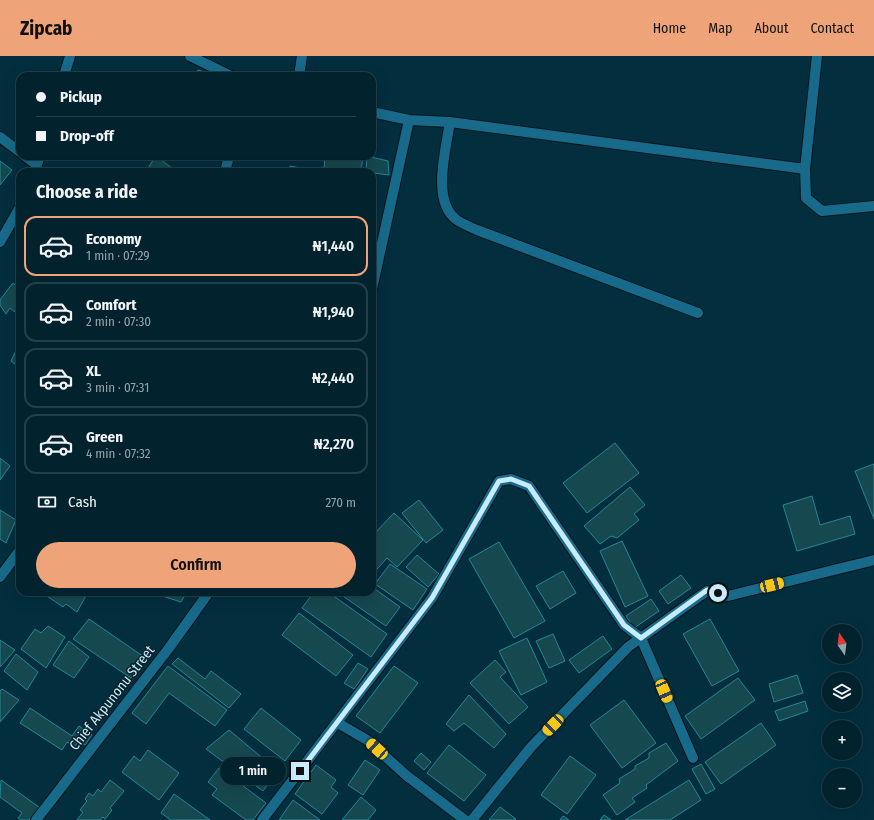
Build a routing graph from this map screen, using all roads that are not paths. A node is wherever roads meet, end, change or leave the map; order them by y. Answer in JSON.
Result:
{"nodes":[{"id":1,"x":70,"y":56,"type":"edge"},
{"id":2,"x":190,"y":56,"type":"edge"},
{"id":3,"x":302,"y":56,"type":"edge"},
{"id":4,"x":817,"y":56,"type":"edge"},
{"id":5,"x":65,"y":72,"type":"edge"},
{"id":6,"x":224,"y":72,"type":"edge"},
{"id":7,"x":300,"y":72,"type":"edge"},
{"id":8,"x":376,"y":113,"type":"edge"},
{"id":9,"x":409,"y":120,"type":"junction"},
{"id":10,"x":450,"y":122,"type":"junction"},
{"id":11,"x":0,"y":137,"type":"edge"},
{"id":12,"x":16,"y":149,"type":"edge"},
{"id":13,"x":805,"y":169,"type":"junction"},
{"id":14,"x":874,"y":206,"type":"edge"},
{"id":15,"x":16,"y":214,"type":"edge"},
{"id":16,"x":0,"y":242,"type":"edge"},
{"id":17,"x":376,"y":271,"type":"edge"},
{"id":18,"x":698,"y":313,"type":"dead end"},
{"id":19,"x":16,"y":555,"type":"edge"},
{"id":20,"x":874,"y":560,"type":"edge"},
{"id":21,"x":0,"y":577,"type":"edge"},
{"id":22,"x":206,"y":596,"type":"edge"},
{"id":23,"x":641,"y":638,"type":"junction"},
{"id":24,"x":338,"y":723,"type":"junction"},
{"id":25,"x":693,"y":758,"type":"dead end"},
{"id":26,"x":36,"y":820,"type":"edge"},
{"id":27,"x":262,"y":820,"type":"edge"},
{"id":28,"x":465,"y":820,"type":"edge"},
{"id":29,"x":472,"y":820,"type":"edge"}],
"edges":[{"from":1,"to":5,"type":"street"},
{"from":2,"to":6,"type":"street"},
{"from":3,"to":7,"type":"street"},
{"from":4,"to":13,"type":"street"},
{"from":8,"to":9,"type":"street"},
{"from":9,"to":10,"type":"street"},
{"from":9,"to":17,"type":"street"},
{"from":10,"to":13,"type":"street"},
{"from":10,"to":18,"type":"street"},
{"from":11,"to":12,"type":"street"},
{"from":13,"to":14,"type":"street"},
{"from":15,"to":16,"type":"street"},
{"from":19,"to":21,"type":"street"},
{"from":20,"to":23,"type":"street"},
{"from":22,"to":26,"type":"street","name":"Chief Akpunonu Street"},
{"from":23,"to":24,"type":"street"},
{"from":23,"to":25,"type":"street"},
{"from":23,"to":29,"type":"street"},
{"from":24,"to":27,"type":"street"},
{"from":24,"to":28,"type":"street"}]}
